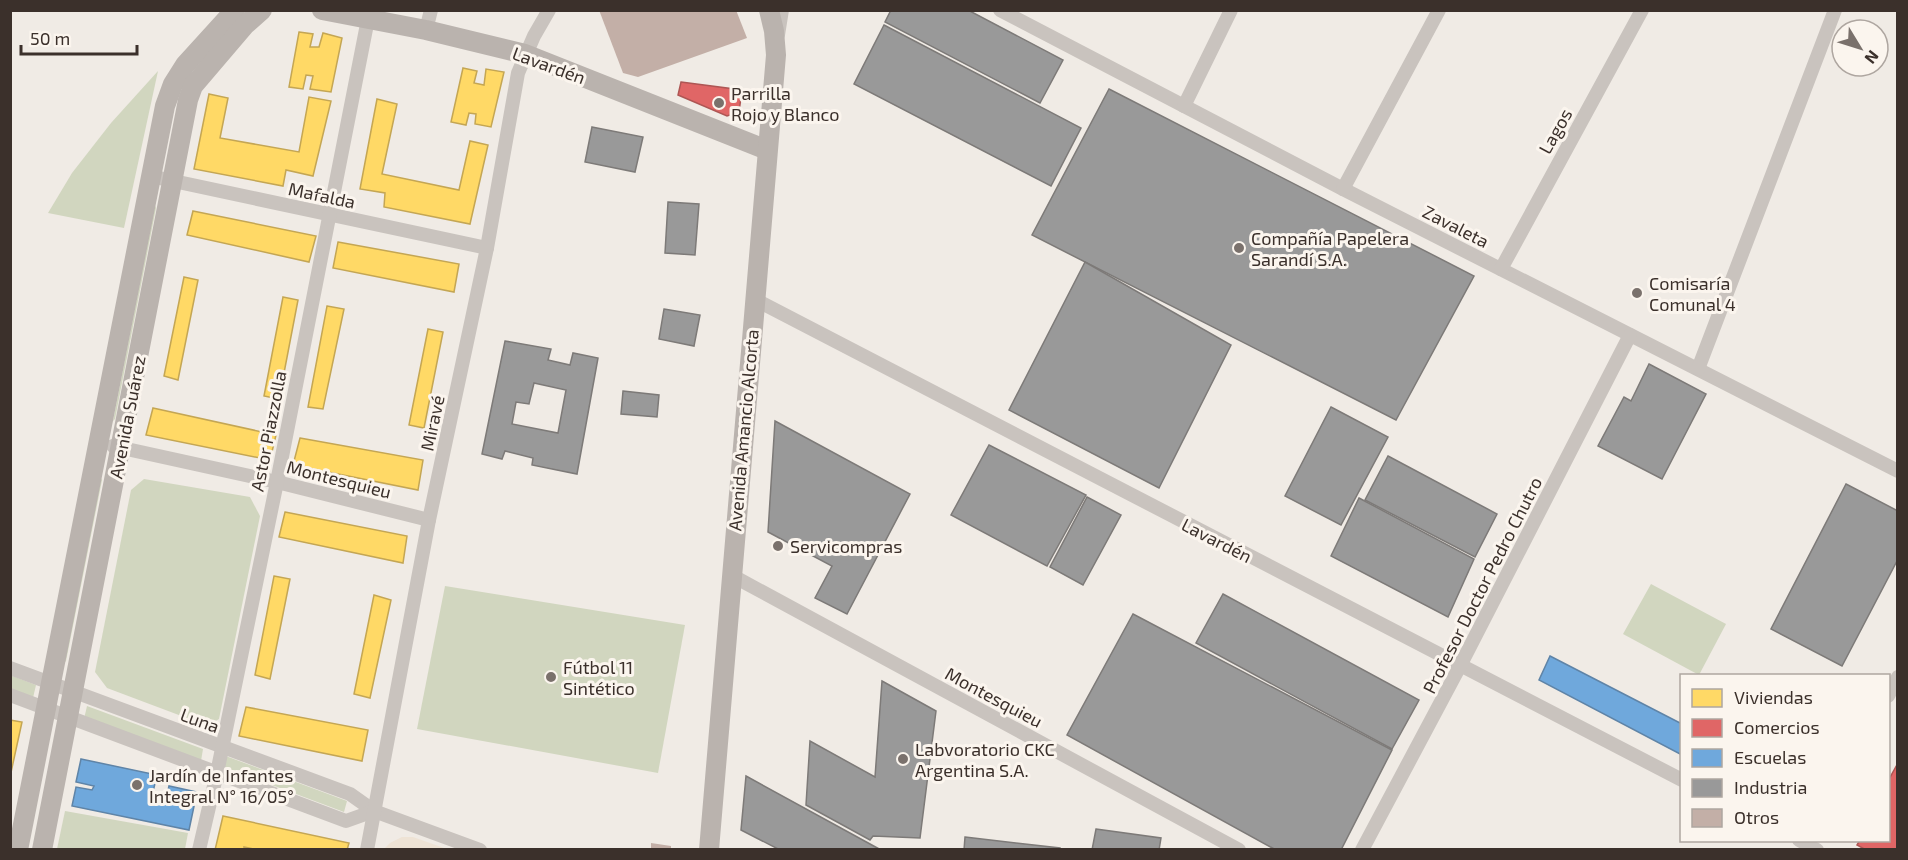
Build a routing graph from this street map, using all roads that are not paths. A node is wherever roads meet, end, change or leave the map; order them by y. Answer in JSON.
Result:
{"nodes":[{"id":1,"x":235,"y":10,"type":"edge"},
{"id":2,"x":262,"y":10,"type":"edge"},
{"id":3,"x":322,"y":10,"type":"edge"},
{"id":4,"x":431,"y":10,"type":"edge"},
{"id":5,"x":549,"y":10,"type":"edge"},
{"id":6,"x":769,"y":10,"type":"edge"},
{"id":7,"x":782,"y":10,"type":"edge"},
{"id":8,"x":1000,"y":10,"type":"edge"},
{"id":9,"x":1231,"y":10,"type":"edge"},
{"id":10,"x":1439,"y":10,"type":"edge"},
{"id":11,"x":1642,"y":10,"type":"edge"},
{"id":12,"x":1835,"y":10,"type":"edge"},
{"id":13,"x":368,"y":19,"type":"junction"},
{"id":14,"x":426,"y":30,"type":"junction"},
{"id":15,"x":525,"y":54,"type":"junction"},
{"id":16,"x":776,"y":55,"type":"junction"},
{"id":17,"x":1184,"y":106,"type":"junction"},
{"id":18,"x":767,"y":150,"type":"junction"},
{"id":19,"x":150,"y":176,"type":"junction"},
{"id":20,"x":171,"y":181,"type":"junction"},
{"id":21,"x":1343,"y":189,"type":"junction"},
{"id":22,"x":330,"y":214,"type":"junction"},
{"id":23,"x":487,"y":248,"type":"junction"},
{"id":24,"x":1500,"y":269,"type":"junction"},
{"id":25,"x":754,"y":299,"type":"junction"},
{"id":26,"x":1630,"y":335,"type":"junction"},
{"id":27,"x":1698,"y":369,"type":"junction"},
{"id":28,"x":99,"y":443,"type":"junction"},
{"id":29,"x":121,"y":448,"type":"junction"},
{"id":30,"x":1898,"y":471,"type":"edge"},
{"id":31,"x":277,"y":482,"type":"junction"},
{"id":32,"x":429,"y":520,"type":"junction"},
{"id":33,"x":731,"y":575,"type":"junction"},
{"id":34,"x":1461,"y":666,"type":"junction"},
{"id":35,"x":10,"y":668,"type":"edge"},
{"id":36,"x":1898,"y":677,"type":"edge"},
{"id":37,"x":51,"y":684,"type":"junction"},
{"id":38,"x":73,"y":692,"type":"junction"},
{"id":39,"x":1890,"y":692,"type":"edge"},
{"id":40,"x":10,"y":695,"type":"edge"},
{"id":41,"x":46,"y":709,"type":"junction"},
{"id":42,"x":68,"y":717,"type":"junction"},
{"id":43,"x":222,"y":747,"type":"junction"},
{"id":44,"x":217,"y":773,"type":"junction"},
{"id":45,"x":1680,"y":779,"type":"edge"},
{"id":46,"x":374,"y":811,"type":"junction"},
{"id":47,"x":1803,"y":842,"type":"edge"},
{"id":48,"x":18,"y":849,"type":"edge"},
{"id":49,"x":42,"y":849,"type":"edge"},
{"id":50,"x":199,"y":849,"type":"edge"},
{"id":51,"x":367,"y":849,"type":"edge"},
{"id":52,"x":480,"y":849,"type":"edge"},
{"id":53,"x":709,"y":849,"type":"edge"},
{"id":54,"x":1239,"y":849,"type":"edge"},
{"id":55,"x":1362,"y":849,"type":"edge"},
{"id":56,"x":1818,"y":849,"type":"edge"}],
"edges":[{"from":1,"to":19,"type":"street","name":"Avenida Suárez"},
{"from":2,"to":20,"type":"street","name":"Avenida Suárez"},
{"from":3,"to":13,"type":"street","name":"Lavardén"},
{"from":4,"to":14,"type":"street"},
{"from":5,"to":15,"type":"street","name":"Miravé"},
{"from":6,"to":16,"type":"street","name":"Avenida Amancio Alcorta"},
{"from":7,"to":16,"type":"street"},
{"from":8,"to":17,"type":"street","name":"Zavaleta"},
{"from":9,"to":17,"type":"street"},
{"from":10,"to":21,"type":"street"},
{"from":11,"to":24,"type":"street","name":"Lagos"},
{"from":12,"to":27,"type":"street"},
{"from":13,"to":14,"type":"street","name":"Lavardén"},
{"from":13,"to":22,"type":"street","name":"Astor Piazzolla"},
{"from":14,"to":15,"type":"street","name":"Lavardén"},
{"from":15,"to":18,"type":"street","name":"Lavardén"},
{"from":15,"to":23,"type":"street","name":"Miravé"},
{"from":16,"to":18,"type":"street","name":"Avenida Amancio Alcorta"},
{"from":17,"to":21,"type":"street","name":"Zavaleta"},
{"from":18,"to":25,"type":"street","name":"Avenida Amancio Alcorta"},
{"from":19,"to":20,"type":"street","name":"Mafalda"},
{"from":19,"to":28,"type":"street","name":"Avenida Suárez"},
{"from":20,"to":22,"type":"street","name":"Mafalda"},
{"from":20,"to":29,"type":"street","name":"Avenida Suárez"},
{"from":21,"to":24,"type":"street","name":"Zavaleta"},
{"from":22,"to":23,"type":"street","name":"Mafalda"},
{"from":22,"to":31,"type":"street","name":"Astor Piazzolla"},
{"from":23,"to":32,"type":"street","name":"Miravé"},
{"from":24,"to":26,"type":"street","name":"Zavaleta"},
{"from":25,"to":33,"type":"street","name":"Avenida Amancio Alcorta"},
{"from":25,"to":34,"type":"street","name":"Lavardén"},
{"from":26,"to":27,"type":"street","name":"Zavaleta"},
{"from":26,"to":34,"type":"street","name":"Profesor Doctor Pedro Chutro"},
{"from":27,"to":30,"type":"street","name":"Zavaleta"},
{"from":28,"to":29,"type":"street","name":"Montesquieu"},
{"from":28,"to":37,"type":"street","name":"Avenida Suárez"},
{"from":29,"to":31,"type":"street","name":"Montesquieu"},
{"from":29,"to":38,"type":"street","name":"Avenida Suárez"},
{"from":31,"to":32,"type":"street","name":"Montesquieu"},
{"from":31,"to":43,"type":"street","name":"Astor Piazzolla"},
{"from":32,"to":46,"type":"street","name":"Miravé"},
{"from":33,"to":53,"type":"street","name":"Avenida Amancio Alcorta"},
{"from":33,"to":54,"type":"street","name":"Montesquieu"},
{"from":34,"to":45,"type":"street","name":"Lavardén"},
{"from":34,"to":55,"type":"street","name":"Profesor Doctor Pedro Chutro"},
{"from":35,"to":37,"type":"street","name":"Luna"},
{"from":36,"to":39,"type":"street"},
{"from":37,"to":38,"type":"street","name":"Luna"},
{"from":37,"to":41,"type":"street","name":"Avenida Suárez"},
{"from":38,"to":42,"type":"street","name":"Avenida Suárez"},
{"from":38,"to":43,"type":"street","name":"Luna"},
{"from":40,"to":41,"type":"street"},
{"from":41,"to":42,"type":"street"},
{"from":41,"to":48,"type":"street","name":"Avenida Suárez"},
{"from":42,"to":44,"type":"street"},
{"from":42,"to":49,"type":"street","name":"Avenida Suárez"},
{"from":43,"to":44,"type":"street","name":"Astor Piazzolla"},
{"from":43,"to":46,"type":"street","name":"Luna"},
{"from":44,"to":46,"type":"street"},
{"from":44,"to":50,"type":"street","name":"Astor Piazzolla"},
{"from":46,"to":51,"type":"street","name":"Miravé"},
{"from":46,"to":52,"type":"street","name":"Luna"},
{"from":47,"to":56,"type":"street"}]}
